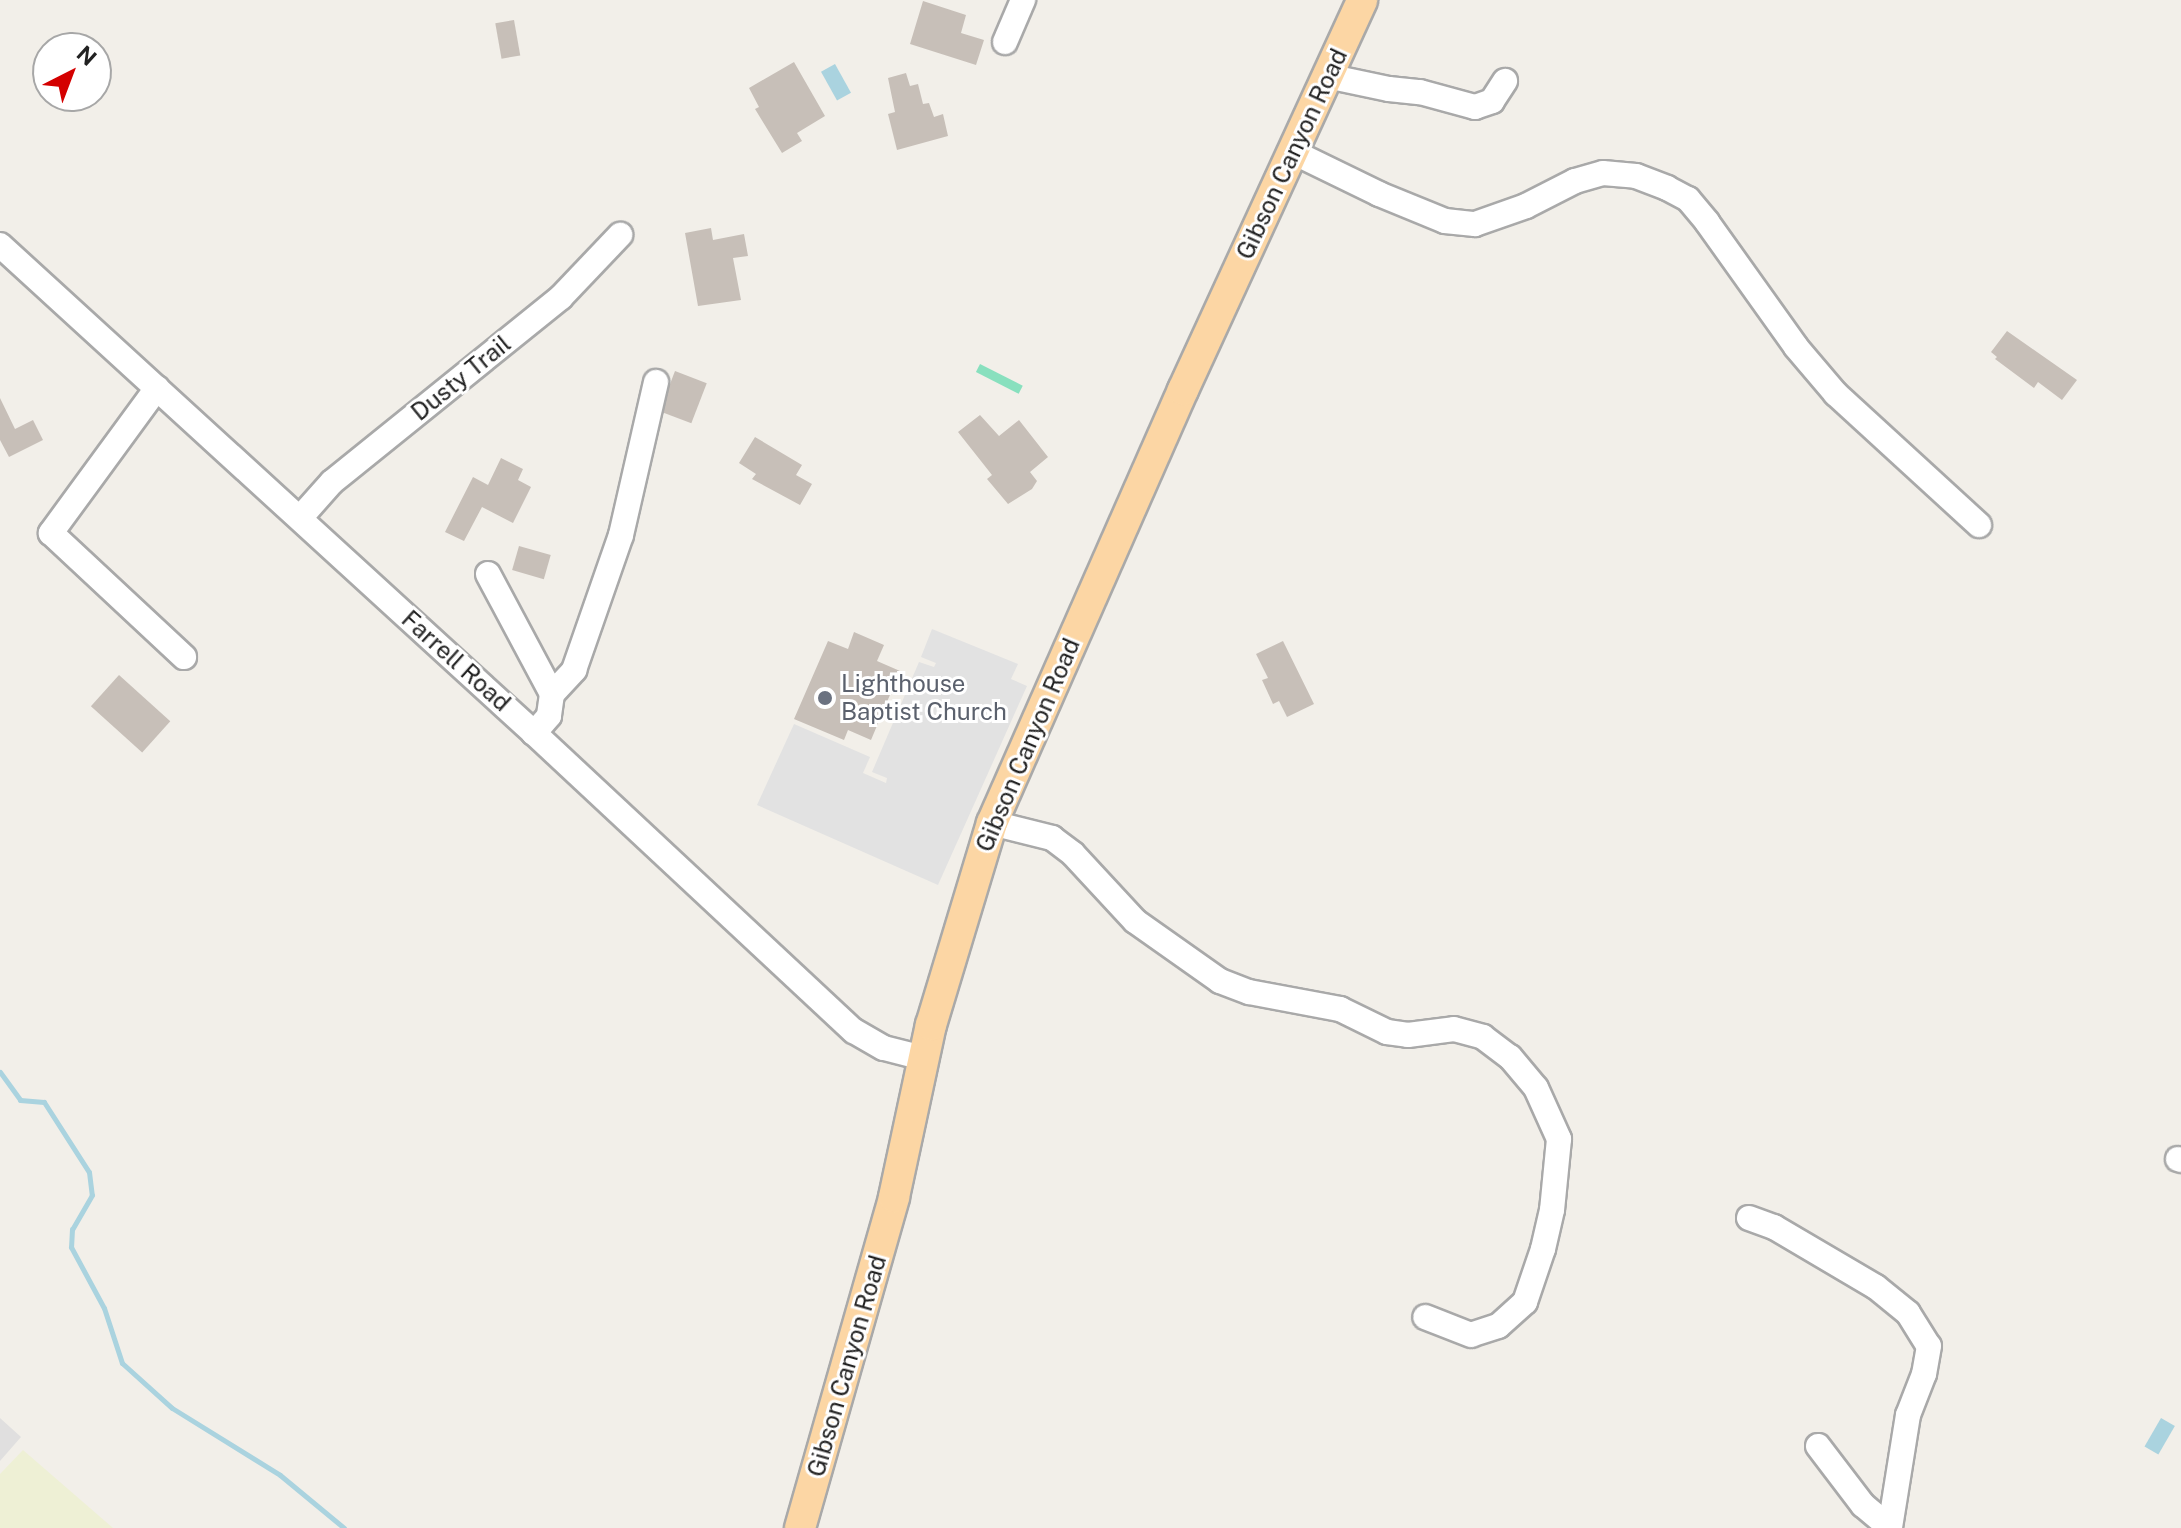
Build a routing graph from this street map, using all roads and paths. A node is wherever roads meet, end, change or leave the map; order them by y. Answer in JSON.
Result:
{"nodes":[{"id":1,"x":1023,"y":0,"type":"edge"},
{"id":2,"x":1362,"y":0,"type":"edge"},
{"id":3,"x":1005,"y":42,"type":"dead end"},
{"id":4,"x":1327,"y":76,"type":"junction"},
{"id":5,"x":1505,"y":81,"type":"dead end"},
{"id":6,"x":1293,"y":152,"type":"junction"},
{"id":7,"x":620,"y":235,"type":"dead end"},
{"id":8,"x":0,"y":245,"type":"edge"},
{"id":9,"x":656,"y":382,"type":"dead end"},
{"id":10,"x":157,"y":388,"type":"junction"},
{"id":11,"x":300,"y":518,"type":"junction"},
{"id":12,"x":1979,"y":525,"type":"dead end"},
{"id":13,"x":488,"y":574,"type":"dead end"},
{"id":14,"x":184,"y":657,"type":"dead end"},
{"id":15,"x":552,"y":694,"type":"junction"},
{"id":16,"x":534,"y":733,"type":"junction"},
{"id":17,"x":992,"y":823,"type":"junction"},
{"id":18,"x":923,"y":1058,"type":"junction"},
{"id":19,"x":1749,"y":1218,"type":"dead end"},
{"id":20,"x":1425,"y":1317,"type":"dead end"},
{"id":21,"x":1818,"y":1446,"type":"dead end"},
{"id":22,"x":800,"y":1528,"type":"edge"},
{"id":23,"x":1890,"y":1528,"type":"edge"}],
"edges":[{"from":1,"to":3,"type":"street"},
{"from":2,"to":4,"type":"main road","name":"Gibson Canyon Road"},
{"from":4,"to":5,"type":"street"},
{"from":4,"to":6,"type":"main road","name":"Gibson Canyon Road"},
{"from":6,"to":12,"type":"street"},
{"from":6,"to":17,"type":"main road","name":"Gibson Canyon Road"},
{"from":7,"to":11,"type":"street","name":"Dusty Trail"},
{"from":8,"to":10,"type":"street","name":"Farrell Road"},
{"from":9,"to":15,"type":"street"},
{"from":10,"to":11,"type":"street","name":"Farrell Road"},
{"from":10,"to":14,"type":"street"},
{"from":11,"to":16,"type":"street","name":"Farrell Road"},
{"from":13,"to":15,"type":"street"},
{"from":15,"to":16,"type":"street"},
{"from":16,"to":18,"type":"street","name":"Farrell Road"},
{"from":17,"to":18,"type":"main road","name":"Gibson Canyon Road"},
{"from":17,"to":20,"type":"street"},
{"from":18,"to":22,"type":"main road","name":"Gibson Canyon Road"},
{"from":19,"to":23,"type":"street"},
{"from":21,"to":23,"type":"street"}]}
